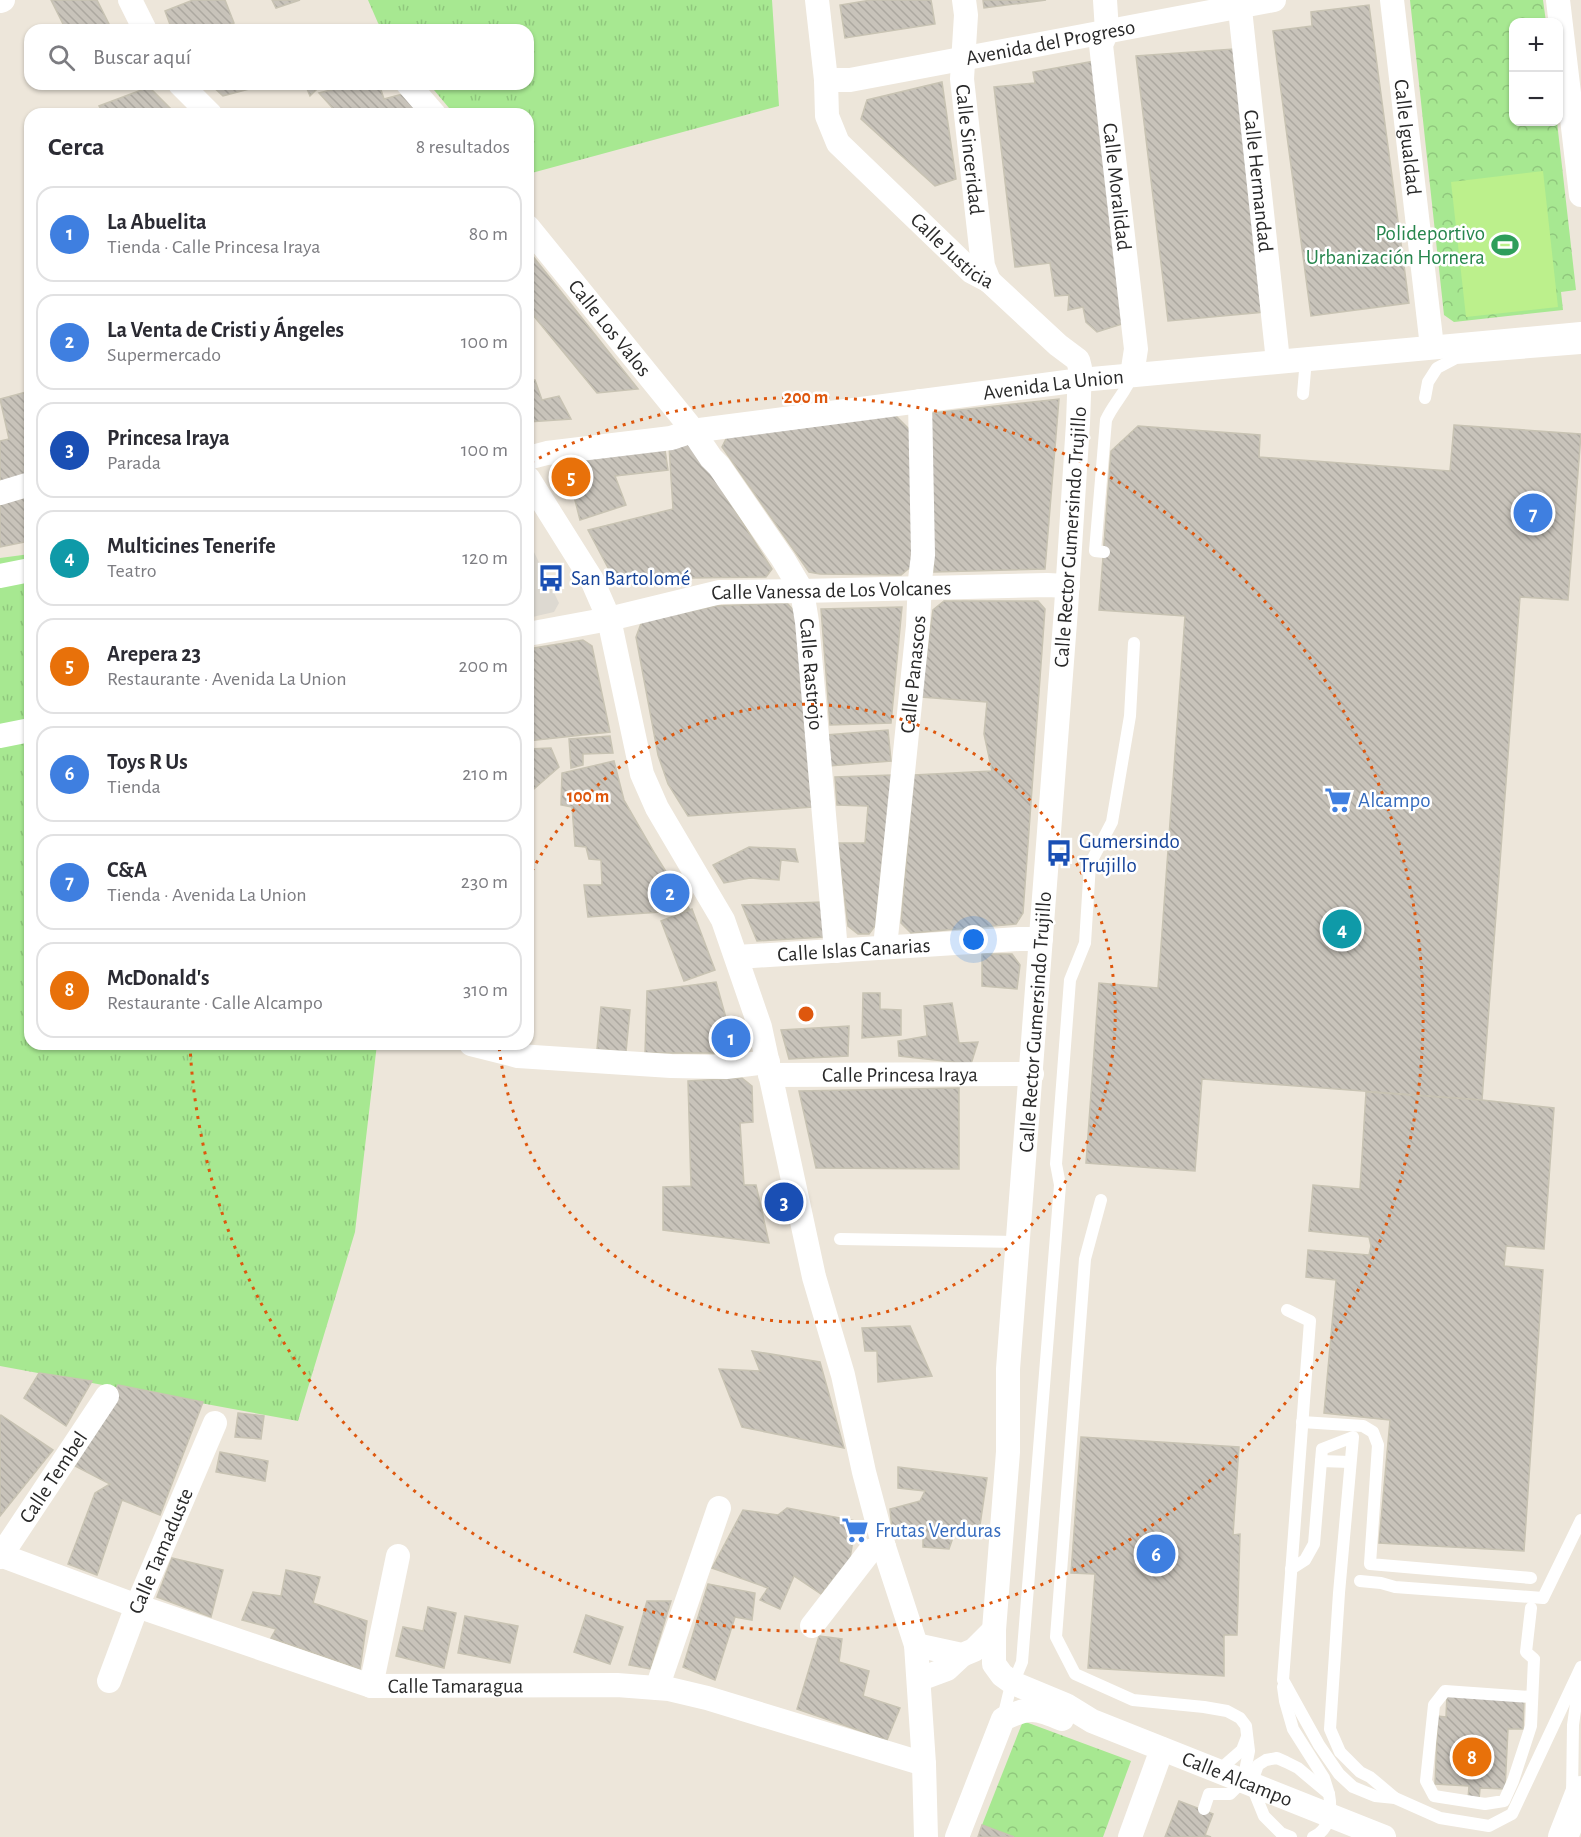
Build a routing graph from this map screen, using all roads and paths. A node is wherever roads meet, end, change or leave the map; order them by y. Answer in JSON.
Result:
{"nodes":[{"id":1,"x":130,"y":0,"type":"edge"},
{"id":2,"x":817,"y":0,"type":"edge"},
{"id":3,"x":964,"y":0,"type":"edge"},
{"id":4,"x":1105,"y":0,"type":"edge"},
{"id":5,"x":1274,"y":0,"type":"edge"},
{"id":6,"x":1392,"y":0,"type":"edge"},
{"id":7,"x":1558,"y":0,"type":"edge"},
{"id":8,"x":1239,"y":3,"type":"edge"},
{"id":9,"x":142,"y":24,"type":"edge"},
{"id":10,"x":1107,"y":31,"type":"junction"},
{"id":11,"x":963,"y":58,"type":"junction"},
{"id":12,"x":826,"y":80,"type":"junction"},
{"id":13,"x":186,"y":90,"type":"edge"},
{"id":14,"x":413,"y":90,"type":"edge"},
{"id":15,"x":204,"y":108,"type":"edge"},
{"id":16,"x":429,"y":108,"type":"edge"},
{"id":17,"x":1581,"y":195,"type":"edge"},
{"id":18,"x":978,"y":226,"type":"junction"},
{"id":19,"x":928,"y":231,"type":"junction"},
{"id":20,"x":534,"y":234,"type":"edge"},
{"id":21,"x":989,"y":281,"type":"junction"},
{"id":22,"x":1581,"y":334,"type":"edge"},
{"id":23,"x":1058,"y":345,"type":"junction"},
{"id":24,"x":1581,"y":348,"type":"edge"},
{"id":25,"x":1435,"y":358,"type":"junction"},
{"id":26,"x":1306,"y":359,"type":"junction"},
{"id":27,"x":1278,"y":362,"type":"junction"},
{"id":28,"x":1079,"y":370,"type":"junction"},
{"id":29,"x":1129,"y":375,"type":"junction"},
{"id":30,"x":1054,"y":383,"type":"junction"},
{"id":31,"x":1303,"y":394,"type":"dead end"},
{"id":32,"x":1425,"y":398,"type":"dead end"},
{"id":33,"x":920,"y":401,"type":"junction"},
{"id":34,"x":692,"y":431,"type":"junction"},
{"id":35,"x":534,"y":456,"type":"edge"},
{"id":36,"x":24,"y":486,"type":"edge"},
{"id":37,"x":534,"y":488,"type":"edge"},
{"id":38,"x":0,"y":493,"type":"edge"},
{"id":39,"x":1104,"y":552,"type":"dead end"},
{"id":40,"x":24,"y":571,"type":"edge"},
{"id":41,"x":0,"y":576,"type":"edge"},
{"id":42,"x":1068,"y":586,"type":"junction"},
{"id":43,"x":920,"y":588,"type":"junction"},
{"id":44,"x":802,"y":591,"type":"junction"},
{"id":45,"x":609,"y":619,"type":"junction"},
{"id":46,"x":534,"y":633,"type":"edge"},
{"id":47,"x":1134,"y":643,"type":"dead end"},
{"id":48,"x":24,"y":731,"type":"edge"},
{"id":49,"x":0,"y":735,"type":"edge"},
{"id":50,"x":1041,"y":939,"type":"junction"},
{"id":51,"x":885,"y":947,"type":"junction"},
{"id":52,"x":836,"y":951,"type":"junction"},
{"id":53,"x":737,"y":957,"type":"junction"},
{"id":54,"x":494,"y":1050,"type":"edge"},
{"id":55,"x":769,"y":1069,"type":"junction"},
{"id":56,"x":1032,"y":1074,"type":"junction"},
{"id":57,"x":1101,"y":1200,"type":"dead end"},
{"id":58,"x":840,"y":1239,"type":"dead end"},
{"id":59,"x":1019,"y":1242,"type":"junction"},
{"id":60,"x":1287,"y":1310,"type":"dead end"},
{"id":61,"x":107,"y":1396,"type":"dead end"},
{"id":62,"x":1302,"y":1422,"type":"junction"},
{"id":63,"x":215,"y":1423,"type":"dead end"},
{"id":64,"x":1321,"y":1461,"type":"junction"},
{"id":65,"x":1350,"y":1462,"type":"junction"},
{"id":66,"x":719,"y":1508,"type":"dead end"},
{"id":67,"x":1581,"y":1520,"type":"edge"},
{"id":68,"x":884,"y":1547,"type":"junction"},
{"id":69,"x":0,"y":1556,"type":"edge"},
{"id":70,"x":398,"y":1556,"type":"dead end"},
{"id":71,"x":1291,"y":1569,"type":"junction"},
{"id":72,"x":1531,"y":1578,"type":"dead end"},
{"id":73,"x":1360,"y":1581,"type":"dead end"},
{"id":74,"x":137,"y":1606,"type":"junction"},
{"id":75,"x":1531,"y":1608,"type":"dead end"},
{"id":76,"x":812,"y":1626,"type":"dead end"},
{"id":77,"x":994,"y":1630,"type":"junction"},
{"id":78,"x":916,"y":1645,"type":"junction"},
{"id":79,"x":962,"y":1654,"type":"junction"},
{"id":80,"x":994,"y":1664,"type":"joint"},
{"id":81,"x":1581,"y":1666,"type":"edge"},
{"id":82,"x":920,"y":1680,"type":"junction"},
{"id":83,"x":1283,"y":1680,"type":"junction"},
{"id":84,"x":109,"y":1681,"type":"dead end"},
{"id":85,"x":1013,"y":1683,"type":"junction"},
{"id":86,"x":371,"y":1686,"type":"junction"},
{"id":87,"x":657,"y":1688,"type":"junction"},
{"id":88,"x":1531,"y":1697,"type":"junction"},
{"id":89,"x":1003,"y":1719,"type":"junction"},
{"id":90,"x":1092,"y":1721,"type":"junction"},
{"id":91,"x":1248,"y":1736,"type":"junction"},
{"id":92,"x":1162,"y":1749,"type":"junction"},
{"id":93,"x":924,"y":1764,"type":"junction"},
{"id":94,"x":1218,"y":1771,"type":"junction"},
{"id":95,"x":1247,"y":1783,"type":"junction"},
{"id":96,"x":1395,"y":1798,"type":"junction"},
{"id":97,"x":1330,"y":1805,"type":"junction"},
{"id":98,"x":1204,"y":1809,"type":"dead end"},
{"id":99,"x":1572,"y":1815,"type":"edge"},
{"id":100,"x":926,"y":1837,"type":"edge"},
{"id":101,"x":957,"y":1837,"type":"edge"},
{"id":102,"x":1130,"y":1837,"type":"edge"},
{"id":103,"x":1291,"y":1837,"type":"edge"},
{"id":104,"x":1313,"y":1837,"type":"edge"},
{"id":105,"x":1384,"y":1837,"type":"edge"}],
"edges":[{"from":1,"to":9,"type":"street"},
{"from":2,"to":12,"type":"street"},
{"from":3,"to":11,"type":"street","name":"Calle Sinceridad"},
{"from":4,"to":10,"type":"street","name":"Calle Moralidad"},
{"from":5,"to":8,"type":"street","name":"Avenida del Progreso"},
{"from":6,"to":25,"type":"street","name":"Calle Igualdad"},
{"from":7,"to":17,"type":"street"},
{"from":8,"to":10,"type":"street","name":"Avenida del Progreso"},
{"from":8,"to":27,"type":"street","name":"Calle Hermandad"},
{"from":10,"to":11,"type":"street","name":"Avenida del Progreso"},
{"from":10,"to":29,"type":"street","name":"Calle Moralidad"},
{"from":11,"to":12,"type":"street","name":"Avenida del Progreso"},
{"from":11,"to":18,"type":"street","name":"Calle Sinceridad"},
{"from":12,"to":19,"type":"street","name":"Calle Justicia"},
{"from":13,"to":15,"type":"street"},
{"from":14,"to":16,"type":"street"},
{"from":18,"to":19,"type":"street","name":"Calle Sinceridad"},
{"from":18,"to":21,"type":"street","name":"Calle Sinceridad"},
{"from":19,"to":21,"type":"street","name":"Calle Justicia"},
{"from":20,"to":34,"type":"street","name":"Calle Los Valos"},
{"from":21,"to":23,"type":"street","name":"Calle Justicia"},
{"from":22,"to":25,"type":"street","name":"Avenida La Union"},
{"from":23,"to":28,"type":"street","name":"Calle Justicia"},
{"from":23,"to":30,"type":"street"},
{"from":24,"to":25,"type":"lane"},
{"from":25,"to":26,"type":"street","name":"Avenida La Union"},
{"from":25,"to":32,"type":"lane"},
{"from":26,"to":27,"type":"street","name":"Avenida La Union"},
{"from":26,"to":31,"type":"lane"},
{"from":27,"to":29,"type":"street","name":"Avenida La Union"},
{"from":28,"to":29,"type":"street","name":"Avenida La Union"},
{"from":28,"to":30,"type":"street","name":"Avenida La Union"},
{"from":28,"to":42,"type":"street","name":"Calle Rector Gumersindo Trujillo"},
{"from":29,"to":39,"type":"lane"},
{"from":30,"to":33,"type":"street","name":"Avenida La Union"},
{"from":33,"to":34,"type":"street","name":"Avenida La Union"},
{"from":33,"to":43,"type":"street","name":"Calle Panascos"},
{"from":34,"to":35,"type":"street","name":"Avenida La Union"},
{"from":34,"to":44,"type":"street","name":"Calle Rastrojo"},
{"from":36,"to":38,"type":"street"},
{"from":37,"to":45,"type":"street"},
{"from":40,"to":41,"type":"street"},
{"from":42,"to":43,"type":"street","name":"Calle Vanessa de Los Volcanes"},
{"from":42,"to":50,"type":"street","name":"Calle Rector Gumersindo Trujillo"},
{"from":43,"to":44,"type":"street","name":"Calle Vanessa de Los Volcanes"},
{"from":43,"to":51,"type":"street","name":"Calle Panascos"},
{"from":44,"to":45,"type":"street","name":"Calle Vanessa de Los Volcanes"},
{"from":44,"to":52,"type":"street","name":"Calle Rastrojo"},
{"from":45,"to":46,"type":"street","name":"Calle Vanessa de Los Volcanes"},
{"from":45,"to":53,"type":"street"},
{"from":47,"to":85,"type":"lane"},
{"from":48,"to":49,"type":"street"},
{"from":50,"to":51,"type":"street","name":"Calle Islas Canarias"},
{"from":50,"to":56,"type":"street","name":"Calle Rector Gumersindo Trujillo"},
{"from":51,"to":52,"type":"street","name":"Calle Islas Canarias"},
{"from":52,"to":53,"type":"street","name":"Calle Islas Canarias"},
{"from":53,"to":55,"type":"street"},
{"from":54,"to":55,"type":"street","name":"Calle Princesa Iraya"},
{"from":55,"to":56,"type":"street","name":"Calle Princesa Iraya"},
{"from":55,"to":68,"type":"street"},
{"from":56,"to":59,"type":"street","name":"Calle Rector Gumersindo Trujillo"},
{"from":57,"to":91,"type":"lane"},
{"from":58,"to":59,"type":"lane"},
{"from":59,"to":77,"type":"street","name":"Calle Rector Gumersindo Trujillo"},
{"from":60,"to":62,"type":"lane"},
{"from":61,"to":69,"type":"street","name":"Calle Tembel"},
{"from":62,"to":71,"type":"lane"},
{"from":62,"to":72,"type":"lane"},
{"from":63,"to":74,"type":"street","name":"Calle Tamaduste"},
{"from":64,"to":65,"type":"lane"},
{"from":64,"to":65,"type":"lane"},
{"from":64,"to":71,"type":"lane"},
{"from":65,"to":96,"type":"lane"},
{"from":66,"to":87,"type":"street"},
{"from":67,"to":73,"type":"lane"},
{"from":68,"to":76,"type":"street"},
{"from":68,"to":78,"type":"street"},
{"from":69,"to":74,"type":"street","name":"Calle Tamaragua"},
{"from":70,"to":86,"type":"street"},
{"from":71,"to":83,"type":"lane"},
{"from":74,"to":84,"type":"street","name":"Calle Tamaduste"},
{"from":74,"to":86,"type":"street","name":"Calle Tamaragua"},
{"from":75,"to":88,"type":"lane"},
{"from":77,"to":79,"type":"street"},
{"from":77,"to":80,"type":"street","name":"Calle Rector Gumersindo Trujillo"},
{"from":78,"to":79,"type":"street"},
{"from":78,"to":82,"type":"street"},
{"from":79,"to":82,"type":"street"},
{"from":80,"to":85,"type":"street","name":"Calle Alcampo"},
{"from":81,"to":96,"type":"lane"},
{"from":81,"to":99,"type":"lane"},
{"from":82,"to":93,"type":"street"},
{"from":83,"to":96,"type":"lane"},
{"from":83,"to":97,"type":"lane"},
{"from":85,"to":89,"type":"lane"},
{"from":85,"to":90,"type":"street","name":"Calle Alcampo"},
{"from":86,"to":87,"type":"street","name":"Calle Tamaragua"},
{"from":87,"to":93,"type":"street","name":"Calle Tamaragua"},
{"from":88,"to":88,"type":"lane"},
{"from":89,"to":90,"type":"street","name":"Calle Alcampo"},
{"from":89,"to":101,"type":"street"},
{"from":90,"to":92,"type":"street","name":"Calle Alcampo"},
{"from":91,"to":94,"type":"lane"},
{"from":91,"to":95,"type":"lane"},
{"from":92,"to":94,"type":"street","name":"Calle Alcampo"},
{"from":92,"to":102,"type":"street"},
{"from":93,"to":100,"type":"street"},
{"from":94,"to":95,"type":"street","name":"Calle Alcampo"},
{"from":95,"to":97,"type":"street","name":"Calle Alcampo"},
{"from":95,"to":97,"type":"lane"},
{"from":95,"to":98,"type":"lane"},
{"from":95,"to":103,"type":"lane"},
{"from":97,"to":104,"type":"lane"},
{"from":97,"to":105,"type":"street","name":"Calle Alcampo"}]}
